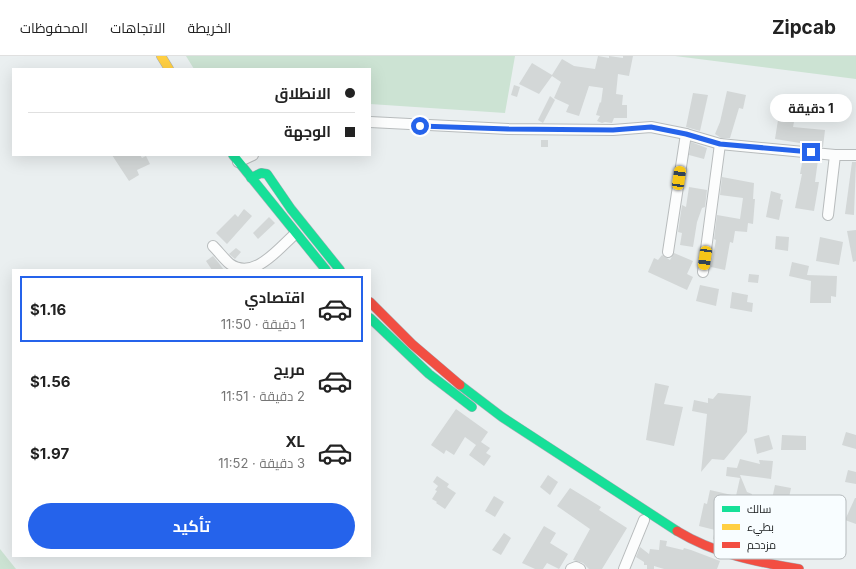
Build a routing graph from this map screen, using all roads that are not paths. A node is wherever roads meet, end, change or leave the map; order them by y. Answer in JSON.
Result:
{"nodes":[{"id":1,"x":161,"y":56,"type":"edge"},
{"id":2,"x":168,"y":68,"type":"edge"},
{"id":3,"x":371,"y":122,"type":"edge"},
{"id":4,"x":686,"y":134,"type":"junction"},
{"id":5,"x":720,"y":144,"type":"junction"},
{"id":6,"x":835,"y":155,"type":"junction"},
{"id":7,"x":856,"y":155,"type":"edge"},
{"id":8,"x":247,"y":156,"type":"edge"},
{"id":9,"x":236,"y":158,"type":"edge"},
{"id":10,"x":251,"y":178,"type":"junction"},
{"id":11,"x":828,"y":215,"type":"dead end"},
{"id":12,"x":295,"y":234,"type":"junction"},
{"id":13,"x":213,"y":246,"type":"dead end"},
{"id":14,"x":668,"y":252,"type":"dead end"},
{"id":15,"x":325,"y":269,"type":"edge"},
{"id":16,"x":339,"y":269,"type":"edge"},
{"id":17,"x":704,"y":272,"type":"dead end"},
{"id":18,"x":371,"y":303,"type":"edge"},
{"id":19,"x":371,"y":319,"type":"edge"},
{"id":20,"x":644,"y":520,"type":"junction"},
{"id":21,"x":714,"y":548,"type":"edge"},
{"id":22,"x":714,"y":556,"type":"edge"},
{"id":23,"x":722,"y":559,"type":"edge"},
{"id":24,"x":749,"y":559,"type":"edge"},
{"id":25,"x":571,"y":569,"type":"edge"},
{"id":26,"x":580,"y":569,"type":"edge"},
{"id":27,"x":624,"y":569,"type":"edge"},
{"id":28,"x":759,"y":569,"type":"edge"},
{"id":29,"x":799,"y":569,"type":"edge"}],
"edges":[{"from":1,"to":2,"type":"main road"},
{"from":3,"to":4,"type":"street"},
{"from":4,"to":5,"type":"street"},
{"from":4,"to":14,"type":"street"},
{"from":5,"to":6,"type":"street"},
{"from":5,"to":17,"type":"street"},
{"from":6,"to":7,"type":"street"},
{"from":6,"to":11,"type":"street"},
{"from":8,"to":9,"type":"street"},
{"from":9,"to":10,"type":"main road"},
{"from":10,"to":12,"type":"main road"},
{"from":10,"to":16,"type":"main road"},
{"from":12,"to":13,"type":"street"},
{"from":12,"to":15,"type":"main road"},
{"from":18,"to":21,"type":"main road"},
{"from":19,"to":20,"type":"main road"},
{"from":20,"to":22,"type":"main road"},
{"from":20,"to":27,"type":"street"},
{"from":23,"to":28,"type":"main road"},
{"from":24,"to":29,"type":"main road"},
{"from":25,"to":26,"type":"street"}]}
